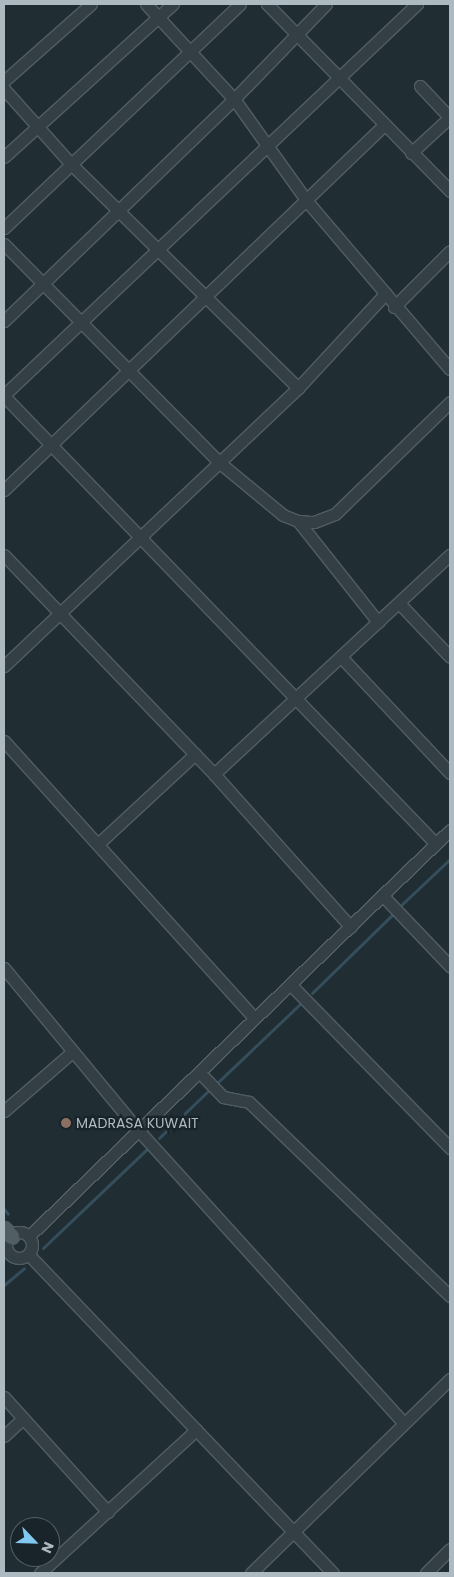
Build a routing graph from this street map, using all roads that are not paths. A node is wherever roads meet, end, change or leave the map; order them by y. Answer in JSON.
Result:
{"nodes":[{"id":1,"x":91,"y":4,"type":"edge"},
{"id":2,"x":146,"y":4,"type":"edge"},
{"id":3,"x":173,"y":4,"type":"edge"},
{"id":4,"x":240,"y":4,"type":"edge"},
{"id":5,"x":267,"y":4,"type":"edge"},
{"id":6,"x":326,"y":4,"type":"edge"},
{"id":7,"x":417,"y":4,"type":"edge"},
{"id":8,"x":157,"y":18,"type":"junction"},
{"id":9,"x":298,"y":35,"type":"junction"},
{"id":10,"x":190,"y":51,"type":"junction"},
{"id":11,"x":340,"y":78,"type":"junction"},
{"id":12,"x":4,"y":81,"type":"edge"},
{"id":13,"x":420,"y":86,"type":"dead end"},
{"id":14,"x":4,"y":89,"type":"edge"},
{"id":15,"x":234,"y":100,"type":"junction"},
{"id":16,"x":450,"y":118,"type":"edge"},
{"id":17,"x":384,"y":124,"type":"junction"},
{"id":18,"x":37,"y":127,"type":"junction"},
{"id":19,"x":268,"y":146,"type":"junction"},
{"id":20,"x":411,"y":153,"type":"junction"},
{"id":21,"x":4,"y":157,"type":"edge"},
{"id":22,"x":71,"y":164,"type":"junction"},
{"id":23,"x":450,"y":191,"type":"edge"},
{"id":24,"x":306,"y":200,"type":"junction"},
{"id":25,"x":120,"y":209,"type":"junction"},
{"id":26,"x":4,"y":228,"type":"edge"},
{"id":27,"x":4,"y":244,"type":"edge"},
{"id":28,"x":160,"y":250,"type":"junction"},
{"id":29,"x":450,"y":251,"type":"edge"},
{"id":30,"x":44,"y":284,"type":"junction"},
{"id":31,"x":386,"y":293,"type":"junction"},
{"id":32,"x":206,"y":297,"type":"junction"},
{"id":33,"x":394,"y":307,"type":"junction"},
{"id":34,"x":4,"y":321,"type":"edge"},
{"id":35,"x":81,"y":324,"type":"junction"},
{"id":36,"x":450,"y":369,"type":"edge"},
{"id":37,"x":131,"y":370,"type":"junction"},
{"id":38,"x":298,"y":388,"type":"junction"},
{"id":39,"x":4,"y":396,"type":"edge"},
{"id":40,"x":450,"y":402,"type":"edge"},
{"id":41,"x":51,"y":446,"type":"junction"},
{"id":42,"x":220,"y":464,"type":"junction"},
{"id":43,"x":4,"y":490,"type":"edge"},
{"id":44,"x":298,"y":521,"type":"junction"},
{"id":45,"x":140,"y":538,"type":"junction"},
{"id":46,"x":4,"y":555,"type":"edge"},
{"id":47,"x":450,"y":555,"type":"edge"},
{"id":48,"x":399,"y":603,"type":"junction"},
{"id":49,"x":60,"y":613,"type":"junction"},
{"id":50,"x":378,"y":622,"type":"junction"},
{"id":51,"x":450,"y":657,"type":"edge"},
{"id":52,"x":342,"y":658,"type":"junction"},
{"id":53,"x":4,"y":666,"type":"edge"},
{"id":54,"x":294,"y":701,"type":"junction"},
{"id":55,"x":4,"y":741,"type":"edge"},
{"id":56,"x":194,"y":754,"type":"junction"},
{"id":57,"x":450,"y":773,"type":"edge"},
{"id":58,"x":214,"y":774,"type":"junction"},
{"id":59,"x":450,"y":830,"type":"edge"},
{"id":60,"x":99,"y":843,"type":"junction"},
{"id":61,"x":435,"y":843,"type":"junction"},
{"id":62,"x":383,"y":896,"type":"junction"},
{"id":63,"x":351,"y":927,"type":"junction"},
{"id":64,"x":450,"y":966,"type":"edge"},
{"id":65,"x":4,"y":968,"type":"edge"},
{"id":66,"x":291,"y":985,"type":"junction"},
{"id":67,"x":254,"y":1018,"type":"junction"},
{"id":68,"x":72,"y":1052,"type":"junction"},
{"id":69,"x":200,"y":1073,"type":"junction"},
{"id":70,"x":4,"y":1111,"type":"edge"},
{"id":71,"x":139,"y":1131,"type":"junction"},
{"id":72,"x":450,"y":1148,"type":"edge"},
{"id":73,"x":7,"y":1232,"type":"edge"},
{"id":74,"x":29,"y":1236,"type":"junction"},
{"id":75,"x":29,"y":1255,"type":"junction"},
{"id":76,"x":7,"y":1257,"type":"edge"},
{"id":77,"x":450,"y":1296,"type":"edge"},
{"id":78,"x":450,"y":1379,"type":"edge"},
{"id":79,"x":4,"y":1397,"type":"edge"},
{"id":80,"x":23,"y":1418,"type":"junction"},
{"id":81,"x":403,"y":1422,"type":"junction"},
{"id":82,"x":196,"y":1430,"type":"junction"},
{"id":83,"x":4,"y":1436,"type":"edge"},
{"id":84,"x":108,"y":1512,"type":"junction"},
{"id":85,"x":294,"y":1532,"type":"junction"},
{"id":86,"x":450,"y":1549,"type":"edge"},
{"id":87,"x":40,"y":1573,"type":"edge"},
{"id":88,"x":250,"y":1573,"type":"edge"},
{"id":89,"x":333,"y":1573,"type":"edge"},
{"id":90,"x":426,"y":1573,"type":"edge"}],
"edges":[{"from":1,"to":12,"type":"street"},
{"from":2,"to":8,"type":"street"},
{"from":3,"to":8,"type":"street"},
{"from":4,"to":10,"type":"street"},
{"from":5,"to":9,"type":"street"},
{"from":6,"to":9,"type":"street"},
{"from":7,"to":11,"type":"street"},
{"from":8,"to":10,"type":"street"},
{"from":8,"to":18,"type":"street"},
{"from":9,"to":11,"type":"street"},
{"from":9,"to":15,"type":"street"},
{"from":10,"to":15,"type":"street"},
{"from":10,"to":22,"type":"street"},
{"from":11,"to":17,"type":"street"},
{"from":11,"to":19,"type":"street"},
{"from":13,"to":16,"type":"street"},
{"from":14,"to":18,"type":"street"},
{"from":15,"to":19,"type":"street"},
{"from":15,"to":25,"type":"street"},
{"from":16,"to":20,"type":"street"},
{"from":17,"to":20,"type":"street"},
{"from":17,"to":24,"type":"street"},
{"from":18,"to":21,"type":"street"},
{"from":18,"to":22,"type":"street"},
{"from":19,"to":24,"type":"street"},
{"from":19,"to":28,"type":"street"},
{"from":20,"to":23,"type":"street"},
{"from":22,"to":25,"type":"street"},
{"from":22,"to":26,"type":"street"},
{"from":24,"to":31,"type":"street"},
{"from":24,"to":32,"type":"street"},
{"from":25,"to":28,"type":"street"},
{"from":25,"to":30,"type":"street"},
{"from":27,"to":30,"type":"street"},
{"from":28,"to":32,"type":"street"},
{"from":28,"to":35,"type":"street"},
{"from":29,"to":33,"type":"street"},
{"from":30,"to":34,"type":"street"},
{"from":30,"to":35,"type":"street"},
{"from":31,"to":33,"type":"street"},
{"from":31,"to":38,"type":"street"},
{"from":32,"to":37,"type":"street"},
{"from":32,"to":38,"type":"street"},
{"from":33,"to":36,"type":"street"},
{"from":35,"to":37,"type":"street"},
{"from":35,"to":39,"type":"street"},
{"from":37,"to":41,"type":"street"},
{"from":37,"to":42,"type":"street"},
{"from":38,"to":42,"type":"street"},
{"from":39,"to":41,"type":"street"},
{"from":40,"to":44,"type":"street"},
{"from":41,"to":43,"type":"street"},
{"from":41,"to":45,"type":"street"},
{"from":42,"to":44,"type":"street"},
{"from":42,"to":45,"type":"street"},
{"from":44,"to":50,"type":"street"},
{"from":45,"to":49,"type":"street"},
{"from":45,"to":54,"type":"street"},
{"from":46,"to":49,"type":"street"},
{"from":47,"to":48,"type":"street"},
{"from":48,"to":50,"type":"street"},
{"from":48,"to":51,"type":"street"},
{"from":49,"to":53,"type":"street"},
{"from":49,"to":56,"type":"street"},
{"from":50,"to":52,"type":"street"},
{"from":52,"to":54,"type":"street"},
{"from":52,"to":57,"type":"street"},
{"from":54,"to":58,"type":"street"},
{"from":54,"to":61,"type":"street"},
{"from":55,"to":60,"type":"street"},
{"from":56,"to":58,"type":"street"},
{"from":56,"to":60,"type":"street"},
{"from":58,"to":63,"type":"street"},
{"from":59,"to":61,"type":"street"},
{"from":60,"to":67,"type":"street"},
{"from":61,"to":62,"type":"street"},
{"from":62,"to":63,"type":"street"},
{"from":62,"to":64,"type":"street"},
{"from":63,"to":66,"type":"street"},
{"from":65,"to":68,"type":"street"},
{"from":66,"to":67,"type":"street"},
{"from":66,"to":72,"type":"street"},
{"from":67,"to":69,"type":"street"},
{"from":68,"to":70,"type":"street"},
{"from":68,"to":71,"type":"street"},
{"from":69,"to":71,"type":"street"},
{"from":69,"to":77,"type":"street"},
{"from":71,"to":74,"type":"street"},
{"from":71,"to":81,"type":"street"},
{"from":73,"to":74,"type":"street"},
{"from":73,"to":76,"type":"street"},
{"from":74,"to":75,"type":"street"},
{"from":75,"to":76,"type":"street"},
{"from":75,"to":82,"type":"street"},
{"from":78,"to":81,"type":"street"},
{"from":79,"to":80,"type":"street"},
{"from":80,"to":83,"type":"street"},
{"from":80,"to":84,"type":"street"},
{"from":81,"to":85,"type":"street"},
{"from":82,"to":84,"type":"street"},
{"from":82,"to":85,"type":"street"},
{"from":84,"to":87,"type":"street"},
{"from":85,"to":88,"type":"street"},
{"from":85,"to":89,"type":"street"},
{"from":86,"to":90,"type":"street"}]}
